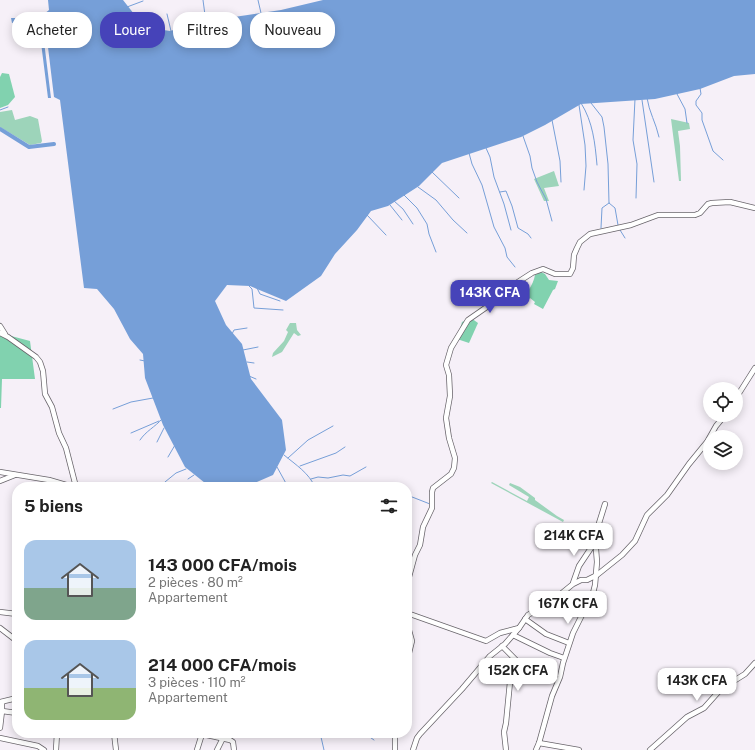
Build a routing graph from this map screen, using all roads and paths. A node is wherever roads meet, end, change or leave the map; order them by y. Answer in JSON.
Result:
{"nodes":[{"id":1,"x":755,"y":208,"type":"edge"},
{"id":2,"x":0,"y":326,"type":"edge"},
{"id":3,"x":2,"y":334,"type":"edge"},
{"id":4,"x":755,"y":368,"type":"edge"},
{"id":5,"x":743,"y":387,"type":"edge"},
{"id":6,"x":719,"y":422,"type":"edge"},
{"id":7,"x":0,"y":472,"type":"edge"},
{"id":8,"x":16,"y":475,"type":"junction"},
{"id":9,"x":0,"y":481,"type":"edge"},
{"id":10,"x":56,"y":482,"type":"edge"},
{"id":11,"x":75,"y":482,"type":"edge"},
{"id":12,"x":605,"y":504,"type":"dead end"},
{"id":13,"x":595,"y":536,"type":"junction"},
{"id":14,"x":412,"y":566,"type":"edge"},
{"id":15,"x":597,"y":575,"type":"junction"},
{"id":16,"x":573,"y":584,"type":"junction"},
{"id":17,"x":0,"y":612,"type":"edge"},
{"id":18,"x":12,"y":613,"type":"edge"},
{"id":19,"x":412,"y":615,"type":"edge"},
{"id":20,"x":525,"y":619,"type":"junction"},
{"id":21,"x":0,"y":628,"type":"edge"},
{"id":22,"x":519,"y":628,"type":"junction"},
{"id":23,"x":500,"y":634,"type":"junction"},
{"id":24,"x":513,"y":636,"type":"junction"},
{"id":25,"x":12,"y":637,"type":"edge"},
{"id":26,"x":507,"y":641,"type":"junction"},
{"id":27,"x":569,"y":643,"type":"junction"},
{"id":28,"x":502,"y":646,"type":"junction"},
{"id":29,"x":564,"y":658,"type":"junction"},
{"id":30,"x":755,"y":664,"type":"edge"},
{"id":31,"x":12,"y":699,"type":"edge"},
{"id":32,"x":1,"y":702,"type":"edge"},
{"id":33,"x":2,"y":711,"type":"junction"},
{"id":34,"x":12,"y":712,"type":"edge"},
{"id":35,"x":0,"y":728,"type":"edge"},
{"id":36,"x":0,"y":738,"type":"edge"},
{"id":37,"x":57,"y":738,"type":"edge"},
{"id":38,"x":115,"y":738,"type":"edge"},
{"id":39,"x":201,"y":738,"type":"edge"},
{"id":40,"x":223,"y":738,"type":"joint"},
{"id":41,"x":395,"y":738,"type":"edge"},
{"id":42,"x":539,"y":743,"type":"junction"},
{"id":43,"x":44,"y":750,"type":"edge"},
{"id":44,"x":56,"y":750,"type":"edge"},
{"id":45,"x":116,"y":750,"type":"edge"},
{"id":46,"x":197,"y":750,"type":"edge"},
{"id":47,"x":218,"y":750,"type":"edge"},
{"id":48,"x":234,"y":750,"type":"edge"},
{"id":49,"x":395,"y":750,"type":"edge"},
{"id":50,"x":413,"y":750,"type":"edge"},
{"id":51,"x":506,"y":750,"type":"edge"},
{"id":52,"x":536,"y":750,"type":"edge"},
{"id":53,"x":579,"y":750,"type":"edge"},
{"id":54,"x":650,"y":750,"type":"edge"}],
"edges":[{"from":1,"to":14,"type":"street"},
{"from":2,"to":3,"type":"street"},
{"from":3,"to":11,"type":"street"},
{"from":4,"to":5,"type":"street"},
{"from":6,"to":15,"type":"street"},
{"from":7,"to":8,"type":"street"},
{"from":8,"to":9,"type":"street"},
{"from":8,"to":10,"type":"street"},
{"from":12,"to":13,"type":"street"},
{"from":13,"to":15,"type":"street"},
{"from":13,"to":16,"type":"street"},
{"from":15,"to":16,"type":"street"},
{"from":15,"to":27,"type":"street"},
{"from":16,"to":20,"type":"street"},
{"from":17,"to":18,"type":"street"},
{"from":19,"to":23,"type":"street"},
{"from":20,"to":22,"type":"street"},
{"from":20,"to":27,"type":"street"},
{"from":21,"to":25,"type":"street"},
{"from":22,"to":23,"type":"street"},
{"from":22,"to":24,"type":"street"},
{"from":23,"to":26,"type":"street"},
{"from":24,"to":26,"type":"street"},
{"from":24,"to":29,"type":"street"},
{"from":26,"to":28,"type":"street"},
{"from":27,"to":29,"type":"street"},
{"from":28,"to":50,"type":"street"},
{"from":28,"to":51,"type":"street"},
{"from":29,"to":42,"type":"street"},
{"from":30,"to":54,"type":"street"},
{"from":31,"to":32,"type":"street"},
{"from":32,"to":33,"type":"street"},
{"from":33,"to":34,"type":"street"},
{"from":33,"to":35,"type":"street"},
{"from":36,"to":43,"type":"street"},
{"from":37,"to":44,"type":"street"},
{"from":38,"to":45,"type":"street"},
{"from":39,"to":46,"type":"street"},
{"from":40,"to":47,"type":"street"},
{"from":40,"to":48,"type":"street"},
{"from":41,"to":49,"type":"street"},
{"from":42,"to":52,"type":"street"},
{"from":42,"to":53,"type":"street"}]}
